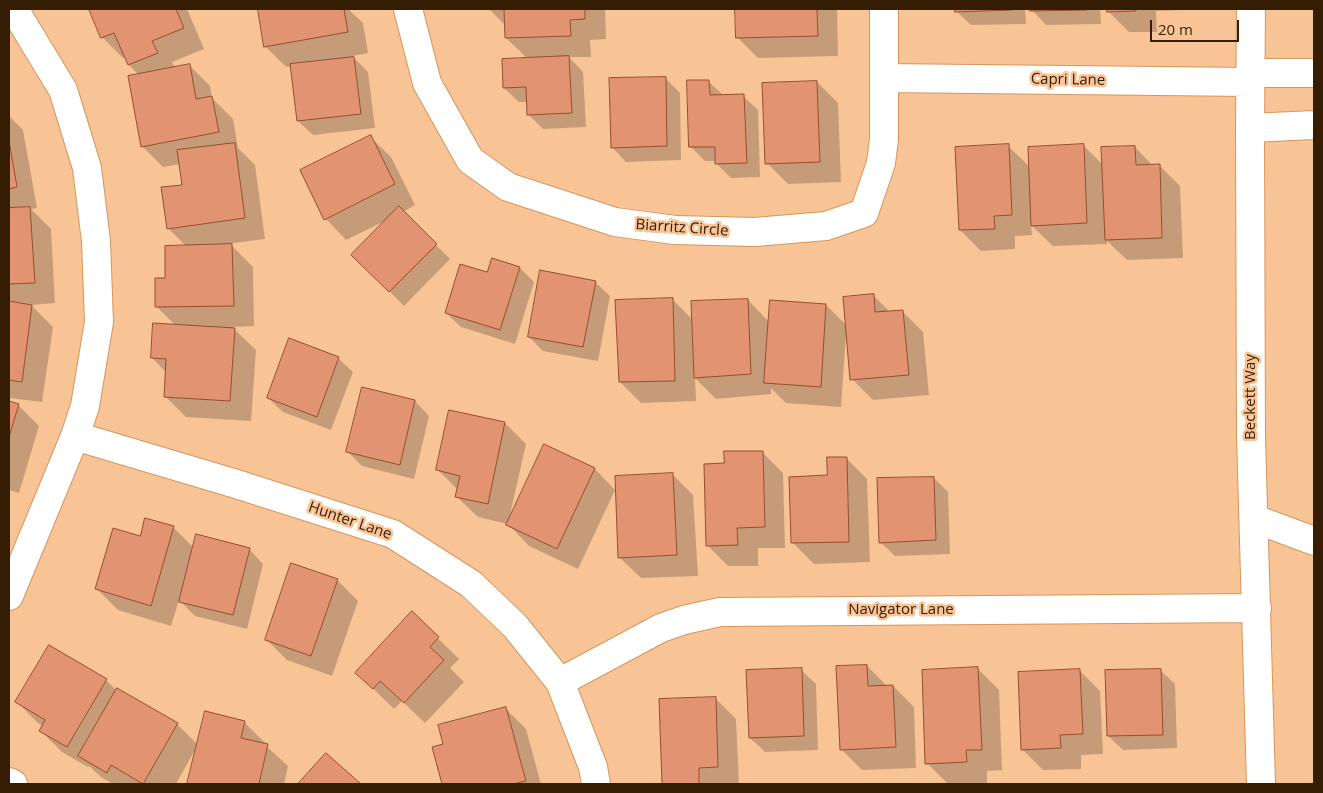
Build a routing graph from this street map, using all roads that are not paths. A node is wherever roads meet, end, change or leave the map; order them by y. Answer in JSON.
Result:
{"nodes":[{"id":1,"x":14,"y":9,"type":"edge"},
{"id":2,"x":408,"y":9,"type":"edge"},
{"id":3,"x":884,"y":9,"type":"edge"},
{"id":4,"x":1251,"y":9,"type":"edge"},
{"id":5,"x":1314,"y":73,"type":"edge"},
{"id":6,"x":885,"y":78,"type":"junction"},
{"id":7,"x":1250,"y":78,"type":"junction"},
{"id":8,"x":1314,"y":125,"type":"edge"},
{"id":9,"x":1250,"y":128,"type":"junction"},
{"id":10,"x":75,"y":436,"type":"junction"},
{"id":11,"x":1254,"y":519,"type":"junction"},
{"id":12,"x":1314,"y":541,"type":"edge"},
{"id":13,"x":9,"y":596,"type":"edge"},
{"id":14,"x":1257,"y":608,"type":"junction"},
{"id":15,"x":560,"y":682,"type":"junction"},
{"id":16,"x":9,"y":782,"type":"edge"},
{"id":17,"x":13,"y":784,"type":"edge"},
{"id":18,"x":596,"y":784,"type":"edge"},
{"id":19,"x":1261,"y":784,"type":"edge"}],
"edges":[{"from":1,"to":10,"type":"street"},
{"from":2,"to":6,"type":"street","name":"Biarritz Circle"},
{"from":3,"to":6,"type":"street","name":"Biarritz Circle"},
{"from":4,"to":7,"type":"street","name":"Beckett Way"},
{"from":5,"to":7,"type":"street","name":"Capri Lane"},
{"from":6,"to":7,"type":"street","name":"Capri Lane"},
{"from":7,"to":9,"type":"street","name":"Beckett Way"},
{"from":8,"to":9,"type":"street"},
{"from":9,"to":11,"type":"street","name":"Beckett Way"},
{"from":10,"to":13,"type":"street"},
{"from":10,"to":15,"type":"street","name":"Hunter Lane"},
{"from":11,"to":12,"type":"street"},
{"from":11,"to":14,"type":"street","name":"Beckett Way"},
{"from":14,"to":15,"type":"street","name":"Navigator Lane"},
{"from":14,"to":19,"type":"street","name":"Beckett Way"},
{"from":15,"to":18,"type":"street","name":"Hunter Lane"},
{"from":16,"to":17,"type":"street"}]}
